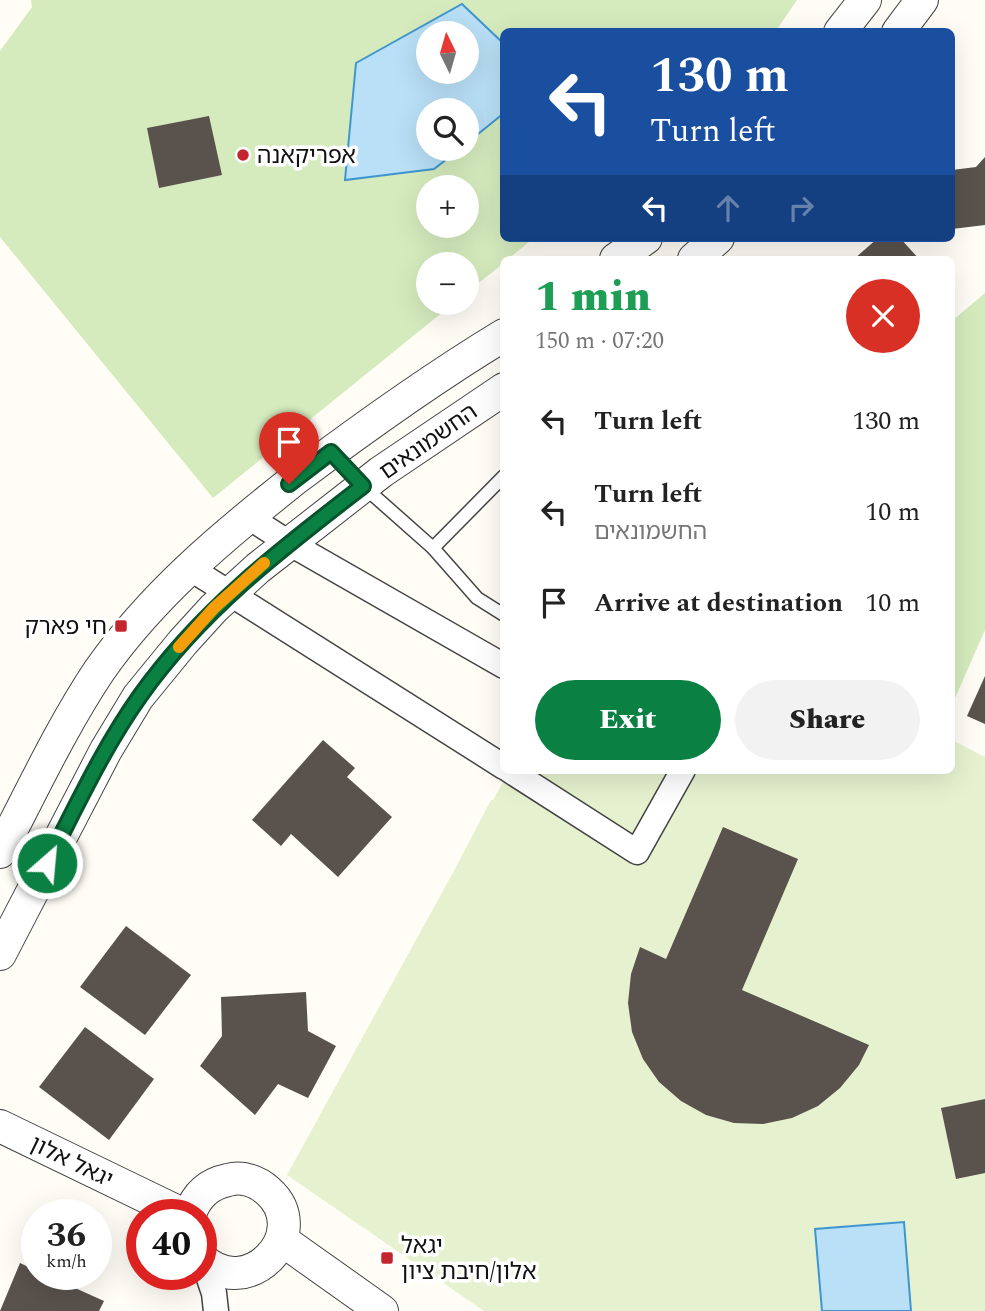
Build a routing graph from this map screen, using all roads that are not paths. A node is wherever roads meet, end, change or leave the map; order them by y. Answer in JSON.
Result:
{"nodes":[{"id":1,"x":865,"y":0,"type":"edge"},
{"id":2,"x":922,"y":0,"type":"edge"},
{"id":3,"x":843,"y":28,"type":"edge"},
{"id":4,"x":901,"y":28,"type":"edge"},
{"id":5,"x":640,"y":242,"type":"edge"},
{"id":6,"x":713,"y":242,"type":"edge"},
{"id":7,"x":620,"y":256,"type":"edge"},
{"id":8,"x":697,"y":256,"type":"edge"},
{"id":9,"x":500,"y":338,"type":"edge"},
{"id":10,"x":500,"y":392,"type":"edge"},
{"id":11,"x":331,"y":452,"type":"junction"},
{"id":12,"x":500,"y":480,"type":"edge"},
{"id":13,"x":363,"y":486,"type":"junction"},
{"id":14,"x":247,"y":516,"type":"junction"},
{"id":15,"x":289,"y":543,"type":"junction"},
{"id":16,"x":433,"y":548,"type":"junction"},
{"id":17,"x":188,"y":567,"type":"junction"},
{"id":18,"x":230,"y":593,"type":"junction"},
{"id":19,"x":500,"y":612,"type":"edge"},
{"id":20,"x":500,"y":664,"type":"edge"},
{"id":21,"x":500,"y":764,"type":"edge"},
{"id":22,"x":515,"y":774,"type":"edge"},
{"id":23,"x":680,"y":774,"type":"edge"},
{"id":24,"x":0,"y":852,"type":"edge"},
{"id":25,"x":0,"y":954,"type":"edge"},
{"id":26,"x":0,"y":1126,"type":"edge"},
{"id":27,"x":151,"y":1199,"type":"edge"},
{"id":28,"x":197,"y":1199,"type":"edge"},
{"id":29,"x":282,"y":1240,"type":"junction"},
{"id":30,"x":217,"y":1270,"type":"edge"},
{"id":31,"x":213,"y":1290,"type":"edge"},
{"id":32,"x":216,"y":1311,"type":"edge"},
{"id":33,"x":382,"y":1311,"type":"edge"}],
"edges":[{"from":1,"to":3,"type":"street"},
{"from":2,"to":4,"type":"street"},
{"from":5,"to":7,"type":"street"},
{"from":6,"to":8,"type":"street"},
{"from":9,"to":11,"type":"street","name":"החשמונאים"},
{"from":10,"to":13,"type":"street","name":"החשמונאים"},
{"from":11,"to":13,"type":"lane"},
{"from":11,"to":14,"type":"street","name":"החשמונאים"},
{"from":12,"to":16,"type":"lane"},
{"from":13,"to":15,"type":"street","name":"החשמונאים"},
{"from":13,"to":16,"type":"lane"},
{"from":14,"to":15,"type":"street"},
{"from":14,"to":17,"type":"street","name":"החשמונאים"},
{"from":15,"to":18,"type":"street","name":"החשמונאים"},
{"from":15,"to":20,"type":"street"},
{"from":16,"to":19,"type":"lane"},
{"from":17,"to":18,"type":"street"},
{"from":17,"to":24,"type":"street","name":"החשמונאים"},
{"from":18,"to":21,"type":"street"},
{"from":18,"to":25,"type":"street","name":"החשמונאים"},
{"from":22,"to":23,"type":"street"},
{"from":26,"to":27,"type":"street","name":"יגאל אלון"},
{"from":28,"to":29,"type":"street"},
{"from":29,"to":30,"type":"street"},
{"from":29,"to":33,"type":"street"},
{"from":31,"to":32,"type":"street"}]}
